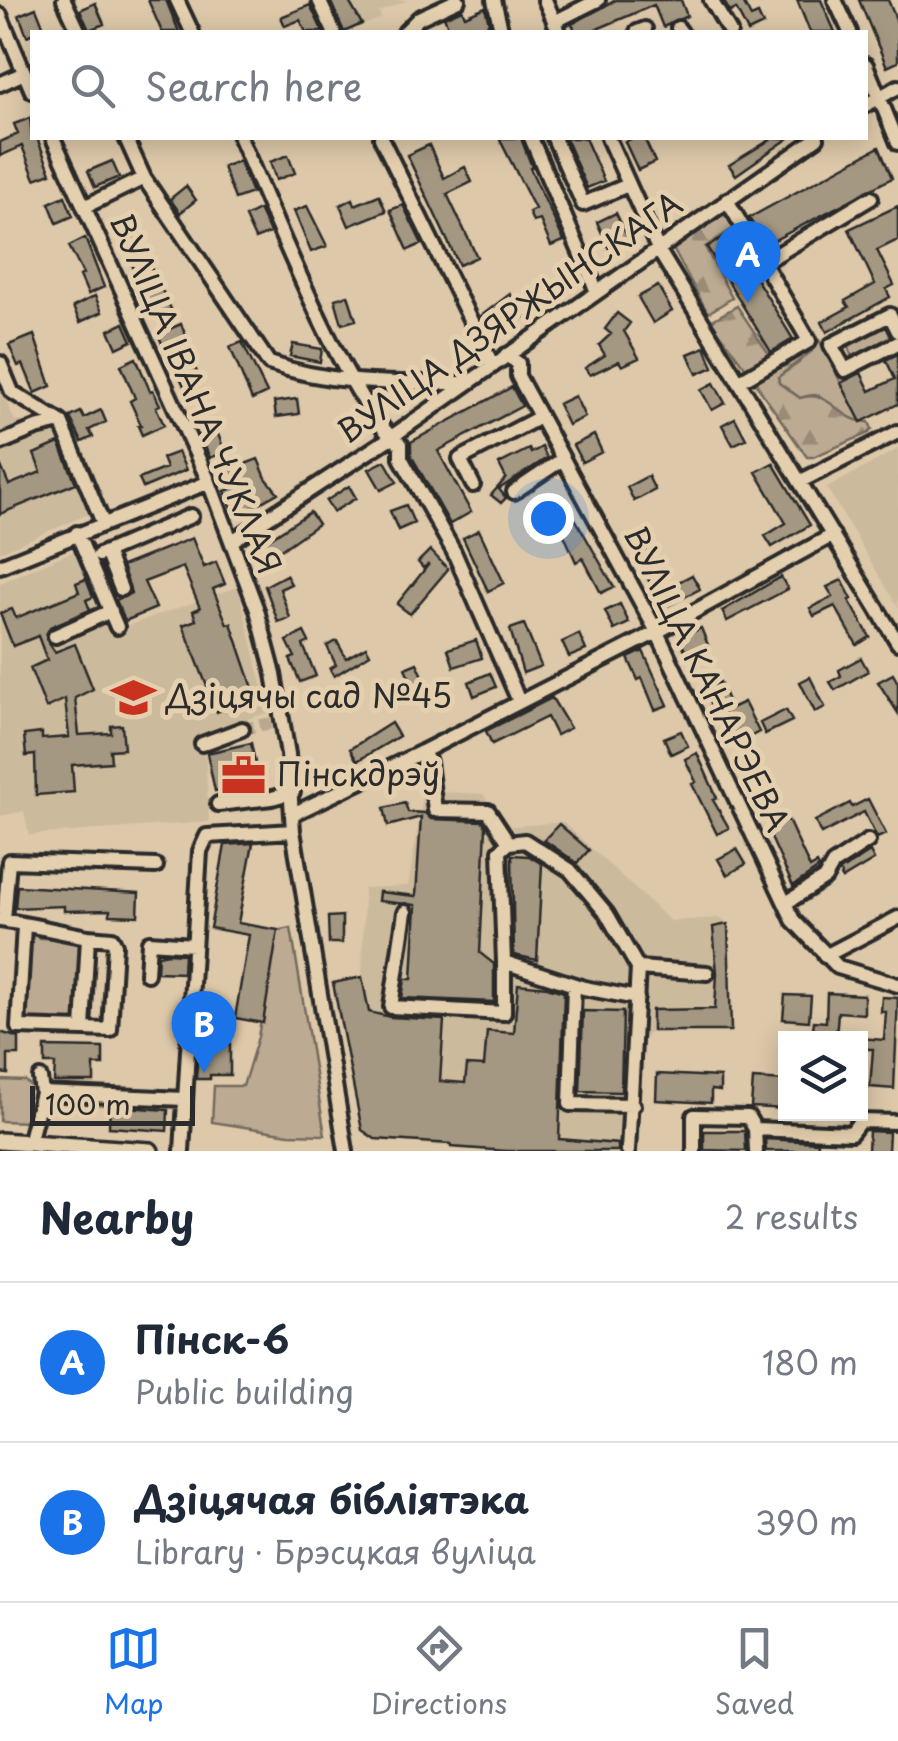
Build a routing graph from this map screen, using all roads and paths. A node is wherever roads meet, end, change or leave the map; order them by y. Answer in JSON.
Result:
{"nodes":[{"id":1,"x":64,"y":0,"type":"edge"},
{"id":2,"x":177,"y":0,"type":"edge"},
{"id":3,"x":319,"y":0,"type":"edge"},
{"id":4,"x":458,"y":0,"type":"edge"},
{"id":5,"x":494,"y":0,"type":"edge"},
{"id":6,"x":545,"y":0,"type":"edge"},
{"id":7,"x":598,"y":0,"type":"edge"},
{"id":8,"x":711,"y":0,"type":"edge"},
{"id":9,"x":835,"y":0,"type":"edge"},
{"id":10,"x":0,"y":15,"type":"edge"},
{"id":11,"x":557,"y":27,"type":"edge"},
{"id":12,"x":78,"y":30,"type":"edge"},
{"id":13,"x":191,"y":30,"type":"edge"},
{"id":14,"x":333,"y":30,"type":"edge"},
{"id":15,"x":407,"y":30,"type":"edge"},
{"id":16,"x":498,"y":30,"type":"edge"},
{"id":17,"x":729,"y":30,"type":"edge"},
{"id":18,"x":849,"y":30,"type":"edge"},
{"id":19,"x":24,"y":73,"type":"junction"},
{"id":20,"x":0,"y":84,"type":"edge"},
{"id":21,"x":30,"y":86,"type":"edge"},
{"id":22,"x":898,"y":87,"type":"edge"},
{"id":23,"x":872,"y":101,"type":"edge"},
{"id":24,"x":54,"y":140,"type":"edge"},
{"id":25,"x":127,"y":140,"type":"edge"},
{"id":26,"x":241,"y":140,"type":"edge"},
{"id":27,"x":383,"y":140,"type":"edge"},
{"id":28,"x":532,"y":140,"type":"edge"},
{"id":29,"x":555,"y":140,"type":"edge"},
{"id":30,"x":609,"y":140,"type":"edge"},
{"id":31,"x":815,"y":140,"type":"edge"},
{"id":32,"x":898,"y":142,"type":"edge"},
{"id":33,"x":144,"y":178,"type":"junction"},
{"id":34,"x":628,"y":185,"type":"junction"},
{"id":35,"x":871,"y":198,"type":"dead end"},
{"id":36,"x":727,"y":200,"type":"junction"},
{"id":37,"x":84,"y":207,"type":"junction"},
{"id":38,"x":659,"y":251,"type":"junction"},
{"id":39,"x":764,"y":263,"type":"junction"},
{"id":40,"x":597,"y":292,"type":"junction"},
{"id":41,"x":898,"y":331,"type":"edge"},
{"id":42,"x":898,"y":343,"type":"edge"},
{"id":43,"x":506,"y":355,"type":"junction"},
{"id":44,"x":0,"y":362,"type":"edge"},
{"id":45,"x":492,"y":364,"type":"junction"},
{"id":46,"x":740,"y":382,"type":"junction"},
{"id":47,"x":351,"y":383,"type":"junction"},
{"id":48,"x":468,"y":383,"type":"junction"},
{"id":49,"x":540,"y":417,"type":"junction"},
{"id":50,"x":62,"y":422,"type":"junction"},
{"id":51,"x":898,"y":432,"type":"edge"},
{"id":52,"x":390,"y":438,"type":"junction"},
{"id":53,"x":0,"y":443,"type":"edge"},
{"id":54,"x":564,"y":460,"type":"junction"},
{"id":55,"x":801,"y":481,"type":"junction"},
{"id":56,"x":209,"y":482,"type":"junction"},
{"id":57,"x":474,"y":485,"type":"dead end"},
{"id":58,"x":514,"y":492,"type":"dead end"},
{"id":59,"x":168,"y":497,"type":"junction"},
{"id":60,"x":105,"y":522,"type":"junction"},
{"id":61,"x":77,"y":533,"type":"junction"},
{"id":62,"x":833,"y":535,"type":"junction"},
{"id":63,"x":232,"y":541,"type":"junction"},
{"id":64,"x":108,"y":551,"type":"junction"},
{"id":65,"x":0,"y":566,"type":"edge"},
{"id":66,"x":121,"y":589,"type":"dead end"},
{"id":67,"x":111,"y":611,"type":"junction"},
{"id":68,"x":118,"y":627,"type":"dead end"},
{"id":69,"x":657,"y":632,"type":"junction"},
{"id":70,"x":55,"y":636,"type":"dead end"},
{"id":71,"x":898,"y":643,"type":"edge"},
{"id":72,"x":519,"y":701,"type":"junction"},
{"id":73,"x":242,"y":729,"type":"tunnel mouth"},
{"id":74,"x":202,"y":744,"type":"dead end"},
{"id":75,"x":422,"y":752,"type":"junction"},
{"id":76,"x":293,"y":792,"type":"junction"},
{"id":77,"x":218,"y":804,"type":"dead end"},
{"id":78,"x":293,"y":814,"type":"junction"},
{"id":79,"x":294,"y":831,"type":"junction"},
{"id":80,"x":868,"y":841,"type":"dead end"},
{"id":81,"x":509,"y":844,"type":"junction"},
{"id":82,"x":156,"y":866,"type":"dead end"},
{"id":83,"x":786,"y":903,"type":"junction"},
{"id":84,"x":404,"y":912,"type":"dead end"},
{"id":85,"x":898,"y":918,"type":"edge"},
{"id":86,"x":2,"y":920,"type":"edge"},
{"id":87,"x":24,"y":926,"type":"junction"},
{"id":88,"x":88,"y":937,"type":"junction"},
{"id":89,"x":194,"y":945,"type":"junction"},
{"id":90,"x":825,"y":956,"type":"junction"},
{"id":91,"x":504,"y":962,"type":"junction"},
{"id":92,"x":638,"y":968,"type":"junction"},
{"id":93,"x":147,"y":974,"type":"dead end"},
{"id":94,"x":706,"y":974,"type":"dead end"},
{"id":95,"x":574,"y":985,"type":"junction"},
{"id":96,"x":898,"y":985,"type":"edge"},
{"id":97,"x":637,"y":998,"type":"junction"},
{"id":98,"x":83,"y":1030,"type":"junction"},
{"id":99,"x":185,"y":1099,"type":"junction"},
{"id":100,"x":633,"y":1105,"type":"junction"},
{"id":101,"x":898,"y":1122,"type":"edge"},
{"id":102,"x":755,"y":1129,"type":"junction"},
{"id":103,"x":0,"y":1141,"type":"edge"},
{"id":104,"x":29,"y":1143,"type":"junction"},
{"id":105,"x":122,"y":1150,"type":"edge"},
{"id":106,"x":150,"y":1151,"type":"edge"},
{"id":107,"x":182,"y":1151,"type":"edge"},
{"id":108,"x":346,"y":1151,"type":"edge"},
{"id":109,"x":628,"y":1151,"type":"edge"},
{"id":110,"x":694,"y":1151,"type":"edge"},
{"id":111,"x":756,"y":1151,"type":"edge"}],
"edges":[{"from":1,"to":12,"type":"street"},
{"from":2,"to":13,"type":"street"},
{"from":3,"to":14,"type":"street"},
{"from":4,"to":15,"type":"street"},
{"from":5,"to":16,"type":"street"},
{"from":6,"to":11,"type":"street"},
{"from":7,"to":11,"type":"street"},
{"from":8,"to":17,"type":"street"},
{"from":9,"to":18,"type":"street"},
{"from":10,"to":19,"type":"street"},
{"from":19,"to":20,"type":"street"},
{"from":19,"to":21,"type":"street"},
{"from":22,"to":23,"type":"street"},
{"from":23,"to":32,"type":"street"},
{"from":24,"to":37,"type":"street","name":"ВУЛІЦА ІВАНА ЧУКЛАЯ"},
{"from":25,"to":33,"type":"street"},
{"from":26,"to":47,"type":"street"},
{"from":27,"to":45,"type":"street"},
{"from":28,"to":40,"type":"street"},
{"from":29,"to":34,"type":"street"},
{"from":30,"to":34,"type":"street"},
{"from":31,"to":36,"type":"street","name":"ВУЛІЦА ДЗЯРЖЫНСКАГА"},
{"from":33,"to":37,"type":"street"},
{"from":33,"to":47,"type":"street"},
{"from":34,"to":38,"type":"street"},
{"from":35,"to":39,"type":"street"},
{"from":36,"to":38,"type":"street","name":"ВУЛІЦА ДЗЯРЖЫНСКАГА"},
{"from":36,"to":39,"type":"street"},
{"from":37,"to":56,"type":"street","name":"ВУЛІЦА ІВАНА ЧУКЛАЯ"},
{"from":38,"to":40,"type":"street","name":"ВУЛІЦА ДЗЯРЖЫНСКАГА"},
{"from":38,"to":46,"type":"street"},
{"from":39,"to":46,"type":"street"},
{"from":40,"to":43,"type":"street","name":"ВУЛІЦА ДЗЯРЖЫНСКАГА"},
{"from":41,"to":42,"type":"street"},
{"from":43,"to":45,"type":"street","name":"ВУЛІЦА ДЗЯРЖЫНСКАГА"},
{"from":43,"to":49,"type":"street","name":"ВУЛІЦА КАНАРЭЕВА"},
{"from":44,"to":50,"type":"street"},
{"from":45,"to":48,"type":"street","name":"ВУЛІЦА ДЗЯРЖЫНСКАГА"},
{"from":46,"to":55,"type":"street"},
{"from":47,"to":48,"type":"street"},
{"from":47,"to":52,"type":"street"},
{"from":48,"to":52,"type":"street","name":"ВУЛІЦА ДЗЯРЖЫНСКАГА"},
{"from":49,"to":54,"type":"street","name":"ВУЛІЦА КАНАРЭЕВА"},
{"from":49,"to":57,"type":"street"},
{"from":50,"to":53,"type":"street"},
{"from":50,"to":60,"type":"street"},
{"from":51,"to":55,"type":"street"},
{"from":52,"to":63,"type":"street","name":"ВУЛІЦА ДЗЯРЖЫНСКАГА"},
{"from":52,"to":72,"type":"street"},
{"from":54,"to":58,"type":"street"},
{"from":54,"to":69,"type":"street","name":"ВУЛІЦА КАНАРЭЕВА"},
{"from":55,"to":62,"type":"street"},
{"from":56,"to":59,"type":"street"},
{"from":56,"to":63,"type":"street","name":"ВУЛІЦА ІВАНА ЧУКЛАЯ"},
{"from":59,"to":60,"type":"street"},
{"from":59,"to":64,"type":"street"},
{"from":60,"to":61,"type":"street"},
{"from":60,"to":64,"type":"street"},
{"from":61,"to":65,"type":"street"},
{"from":61,"to":67,"type":"street"},
{"from":62,"to":69,"type":"street"},
{"from":62,"to":71,"type":"street"},
{"from":63,"to":76,"type":"street","name":"ВУЛІЦА ІВАНА ЧУКЛАЯ"},
{"from":64,"to":66,"type":"street"},
{"from":67,"to":68,"type":"street"},
{"from":67,"to":70,"type":"street"},
{"from":69,"to":72,"type":"street"},
{"from":69,"to":83,"type":"street","name":"ВУЛІЦА КАНАРЭЕВА"},
{"from":72,"to":75,"type":"street"},
{"from":73,"to":74,"type":"street"},
{"from":75,"to":78,"type":"street"},
{"from":75,"to":81,"type":"street"},
{"from":76,"to":77,"type":"street"},
{"from":76,"to":78,"type":"street","name":"ВУЛІЦА ІВАНА ЧУКЛАЯ"},
{"from":78,"to":79,"type":"street","name":"ВУЛІЦА ІВАНА ЧУКЛАЯ"},
{"from":79,"to":89,"type":"street"},
{"from":79,"to":108,"type":"street","name":"ВУЛІЦА ІВАНА ЧУКЛАЯ"},
{"from":80,"to":83,"type":"street"},
{"from":81,"to":91,"type":"street"},
{"from":81,"to":92,"type":"street"},
{"from":82,"to":86,"type":"street"},
{"from":83,"to":90,"type":"street","name":"ВУЛІЦА КАНАРЭЕВА"},
{"from":84,"to":91,"type":"street"},
{"from":85,"to":90,"type":"street"},
{"from":86,"to":87,"type":"street"},
{"from":87,"to":88,"type":"street"},
{"from":87,"to":98,"type":"street"},
{"from":88,"to":98,"type":"street"},
{"from":88,"to":98,"type":"street"},
{"from":89,"to":93,"type":"street"},
{"from":89,"to":99,"type":"street"},
{"from":90,"to":96,"type":"street","name":"ВУЛІЦА КАНАРЭЕВА"},
{"from":91,"to":95,"type":"street"},
{"from":92,"to":94,"type":"street"},
{"from":92,"to":97,"type":"street"},
{"from":95,"to":97,"type":"street"},
{"from":95,"to":100,"type":"street"},
{"from":97,"to":100,"type":"street"},
{"from":99,"to":104,"type":"street"},
{"from":99,"to":107,"type":"street"},
{"from":100,"to":109,"type":"street"},
{"from":101,"to":102,"type":"street"},
{"from":102,"to":110,"type":"street"},
{"from":102,"to":111,"type":"street"},
{"from":103,"to":104,"type":"main road"},
{"from":104,"to":105,"type":"main road"},
{"from":105,"to":106,"type":"main road"}]}
